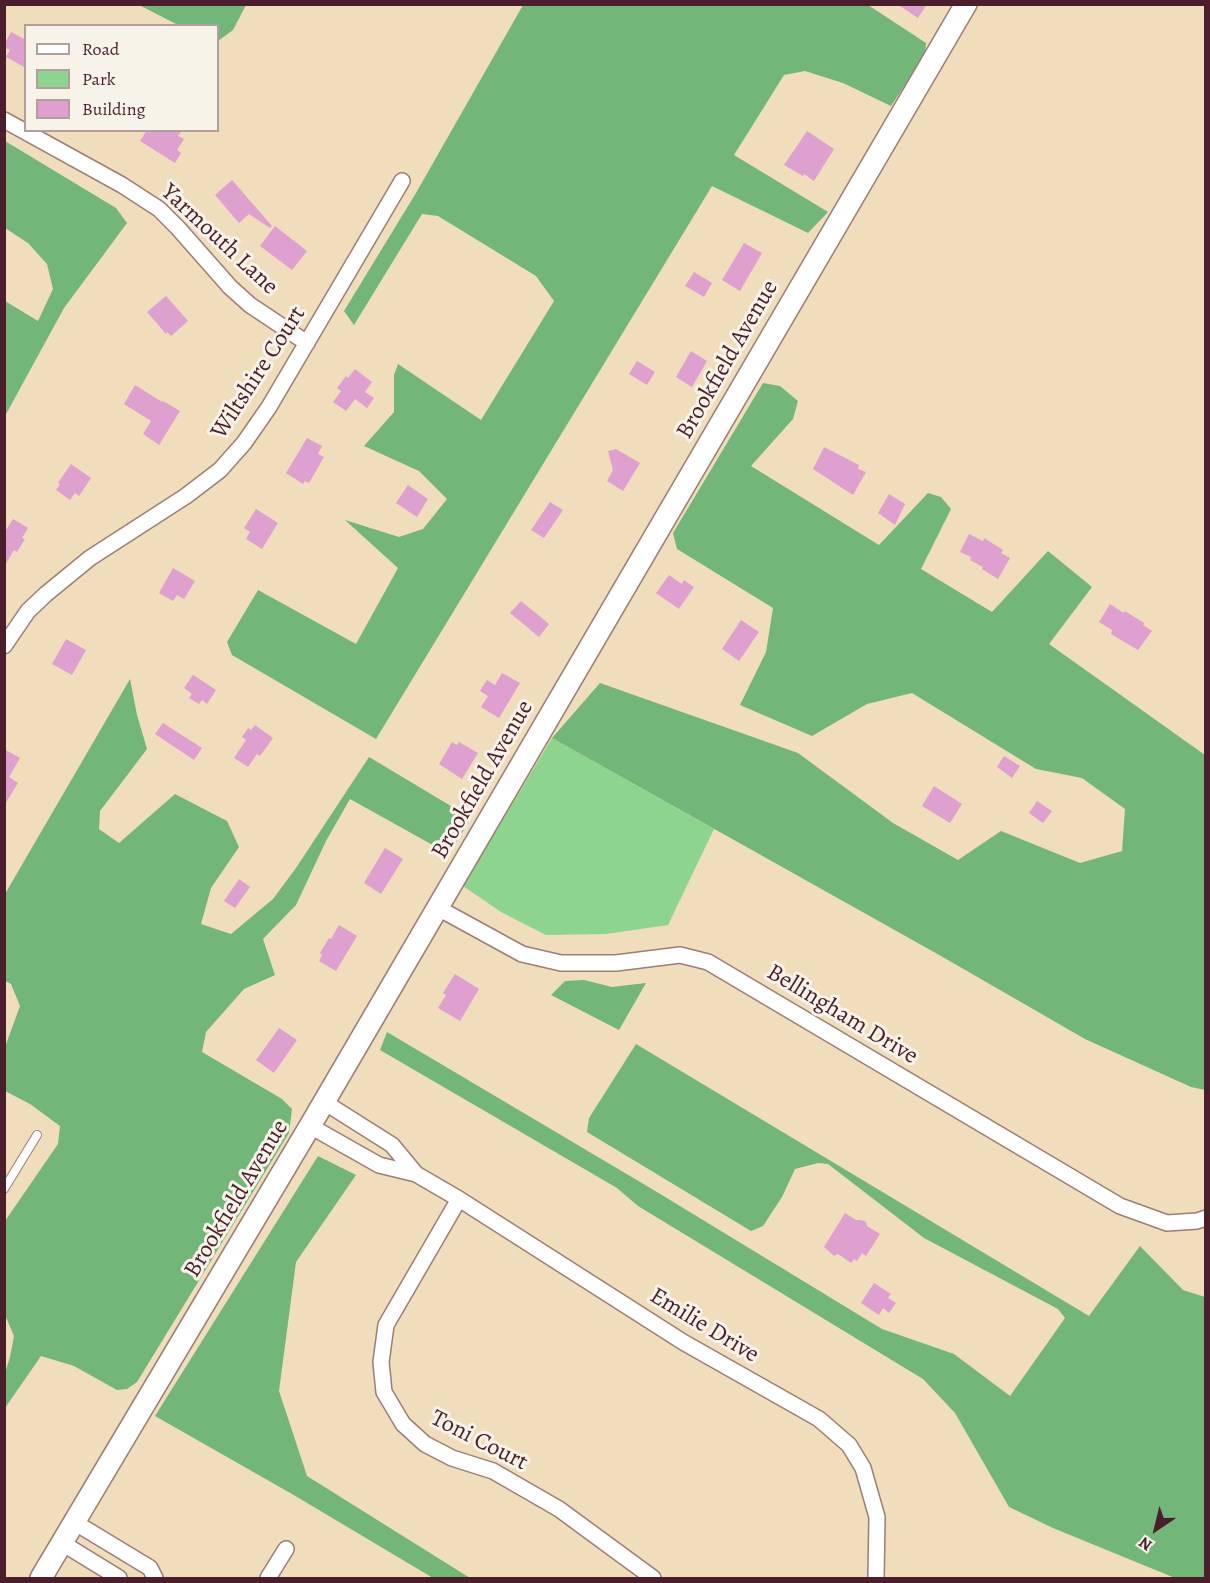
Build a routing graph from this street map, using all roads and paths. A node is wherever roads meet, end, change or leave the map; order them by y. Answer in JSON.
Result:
{"nodes":[{"id":1,"x":966,"y":4,"type":"edge"},
{"id":2,"x":4,"y":120,"type":"edge"},
{"id":3,"x":24,"y":131,"type":"edge"},
{"id":4,"x":26,"y":132,"type":"edge"},
{"id":5,"x":402,"y":181,"type":"dead end"},
{"id":6,"x":307,"y":343,"type":"junction"},
{"id":7,"x":4,"y":646,"type":"edge"},
{"id":8,"x":438,"y":908,"type":"junction"},
{"id":9,"x":324,"y":1102,"type":"junction"},
{"id":10,"x":310,"y":1126,"type":"junction"},
{"id":11,"x":37,"y":1135,"type":"dead end"},
{"id":12,"x":382,"y":1139,"type":"junction"},
{"id":13,"x":370,"y":1160,"type":"junction"},
{"id":14,"x":416,"y":1174,"type":"junction"},
{"id":15,"x":4,"y":1190,"type":"edge"},
{"id":16,"x":459,"y":1198,"type":"junction"},
{"id":17,"x":1206,"y":1218,"type":"edge"},
{"id":18,"x":74,"y":1522,"type":"junction"},
{"id":19,"x":62,"y":1543,"type":"junction"},
{"id":20,"x":117,"y":1548,"type":"junction"},
{"id":21,"x":286,"y":1549,"type":"dead end"},
{"id":22,"x":103,"y":1568,"type":"junction"},
{"id":23,"x":41,"y":1578,"type":"edge"},
{"id":24,"x":119,"y":1578,"type":"edge"},
{"id":25,"x":155,"y":1578,"type":"edge"},
{"id":26,"x":268,"y":1578,"type":"edge"},
{"id":27,"x":653,"y":1578,"type":"edge"},
{"id":28,"x":876,"y":1578,"type":"edge"}],
"edges":[{"from":1,"to":8,"type":"main road","name":"Brookfield Avenue"},
{"from":2,"to":3,"type":"street","name":"Yarmouth Lane"},
{"from":4,"to":6,"type":"street","name":"Yarmouth Lane"},
{"from":5,"to":6,"type":"street","name":"Wiltshire Court"},
{"from":6,"to":7,"type":"street","name":"Wiltshire Court"},
{"from":8,"to":9,"type":"main road","name":"Brookfield Avenue"},
{"from":8,"to":17,"type":"street","name":"Bellingham Drive"},
{"from":9,"to":10,"type":"main road","name":"Brookfield Avenue"},
{"from":9,"to":12,"type":"street","name":"Emilie Drive"},
{"from":10,"to":13,"type":"street","name":"Emilie Drive"},
{"from":10,"to":18,"type":"main road","name":"Brookfield Avenue"},
{"from":11,"to":15,"type":"lane"},
{"from":12,"to":13,"type":"street"},
{"from":12,"to":14,"type":"street","name":"Emilie Drive"},
{"from":13,"to":14,"type":"street","name":"Emilie Drive"},
{"from":14,"to":16,"type":"street","name":"Emilie Drive"},
{"from":16,"to":27,"type":"street","name":"Toni Court"},
{"from":16,"to":28,"type":"street","name":"Emilie Drive"},
{"from":18,"to":19,"type":"main road","name":"Brookfield Avenue"},
{"from":18,"to":20,"type":"street"},
{"from":19,"to":22,"type":"street"},
{"from":19,"to":23,"type":"main road","name":"Brookfield Avenue"},
{"from":20,"to":22,"type":"street"},
{"from":20,"to":25,"type":"street"},
{"from":21,"to":26,"type":"street"},
{"from":22,"to":24,"type":"street"}]}
